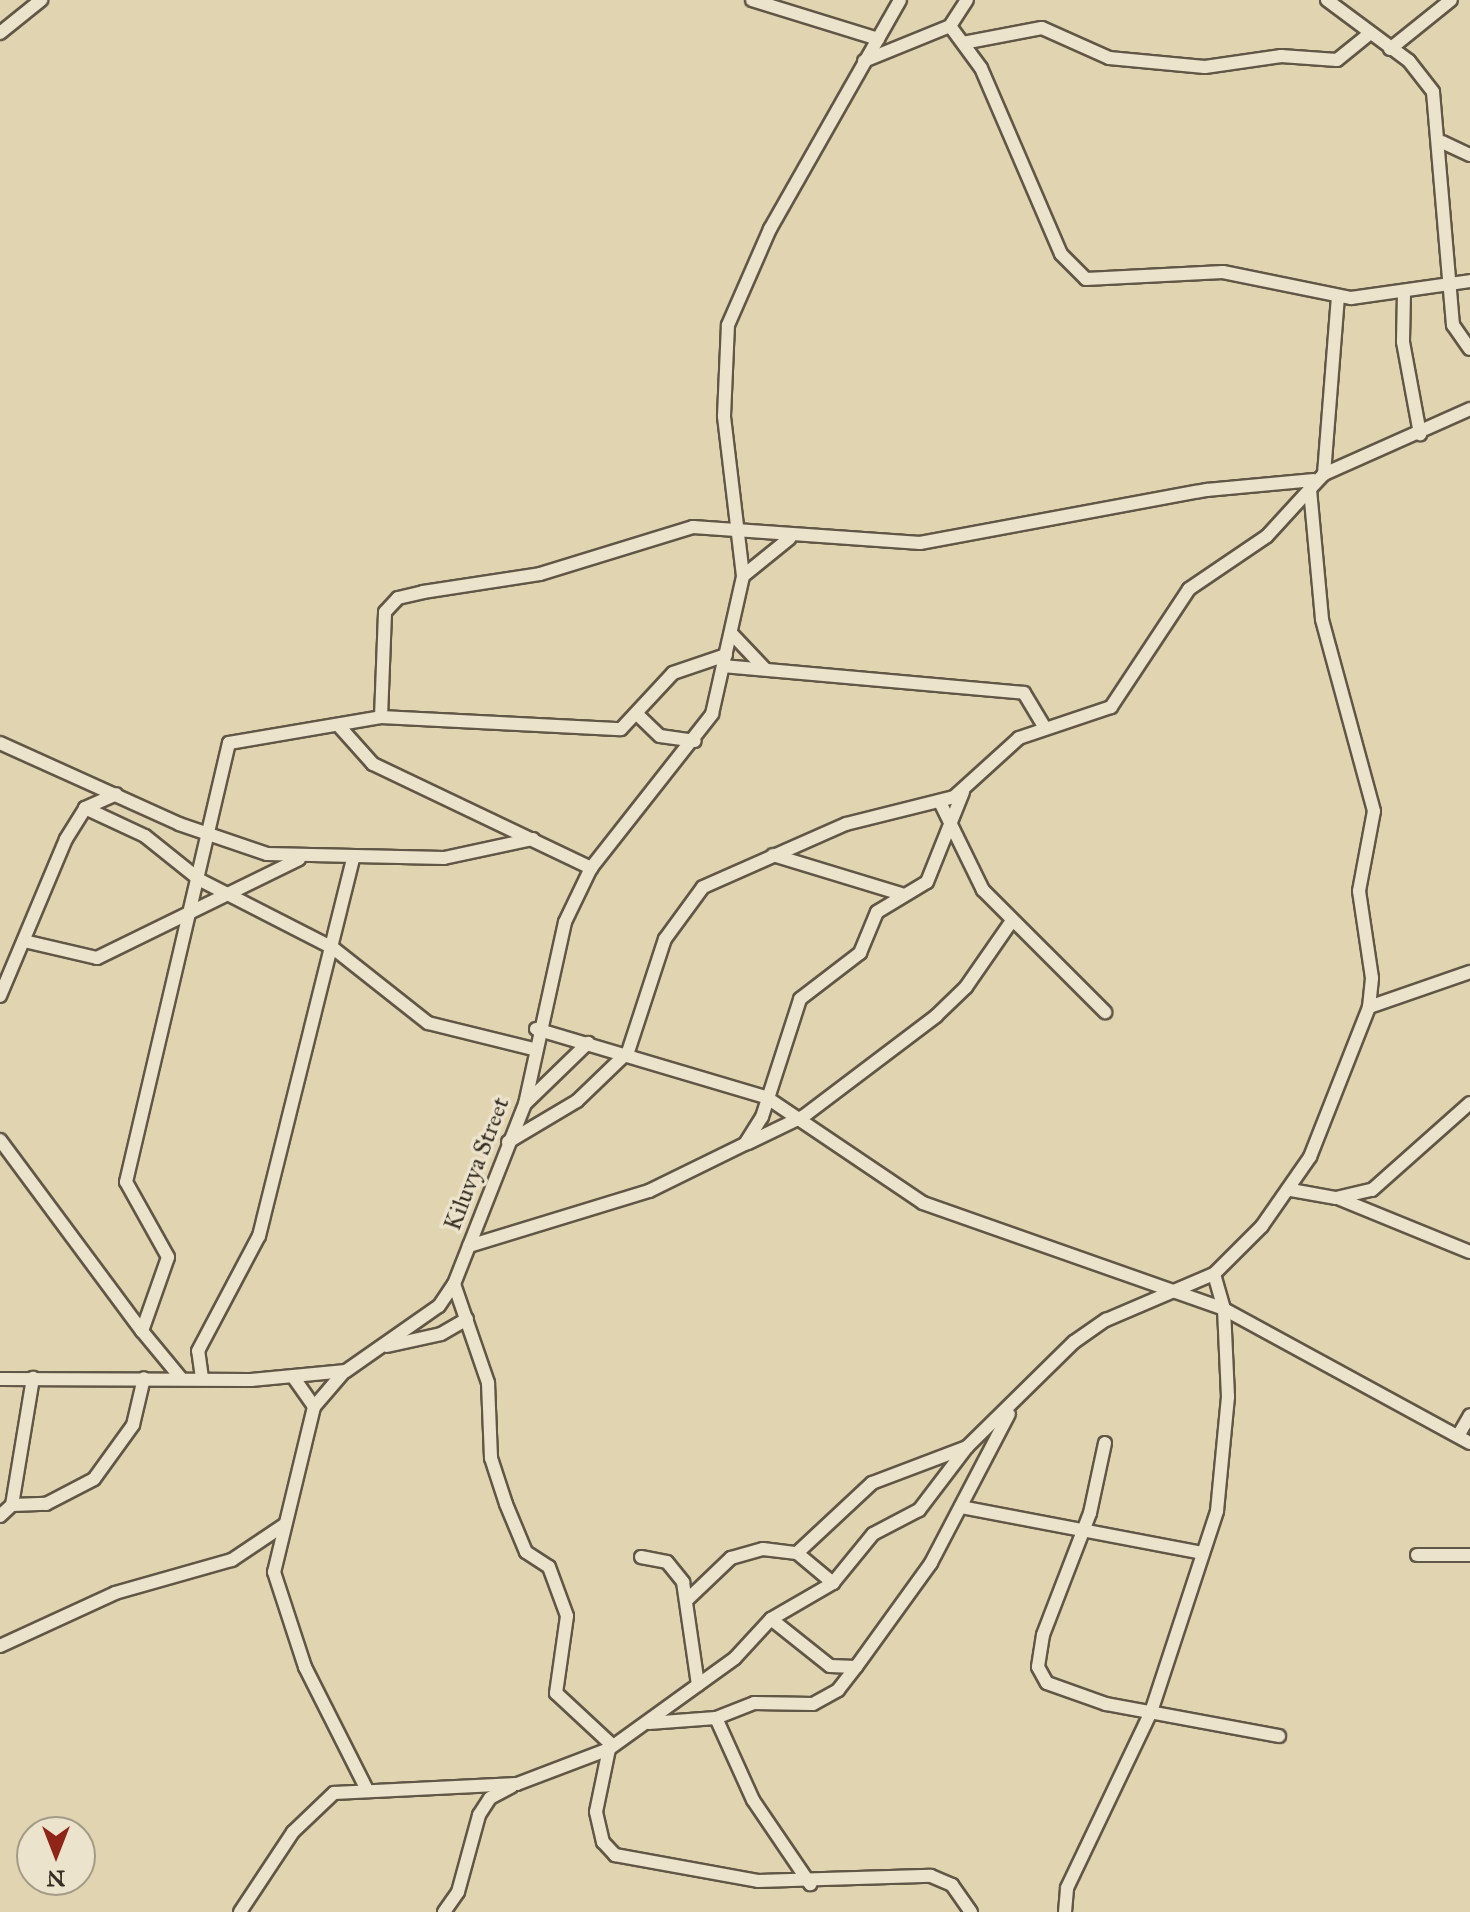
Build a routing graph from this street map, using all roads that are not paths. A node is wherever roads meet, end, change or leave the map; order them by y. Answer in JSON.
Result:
{"nodes":[{"id":1,"x":41,"y":0,"type":"edge"},
{"id":2,"x":752,"y":0,"type":"edge"},
{"id":3,"x":900,"y":0,"type":"edge"},
{"id":4,"x":967,"y":0,"type":"edge"},
{"id":5,"x":1327,"y":0,"type":"edge"},
{"id":6,"x":1451,"y":0,"type":"edge"},
{"id":7,"x":950,"y":26,"type":"junction"},
{"id":8,"x":0,"y":33,"type":"edge"},
{"id":9,"x":1367,"y":36,"type":"junction"},
{"id":10,"x":878,"y":39,"type":"junction"},
{"id":11,"x":963,"y":43,"type":"junction"},
{"id":12,"x":1390,"y":49,"type":"junction"},
{"id":13,"x":864,"y":61,"type":"junction"},
{"id":14,"x":1442,"y":142,"type":"junction"},
{"id":15,"x":1470,"y":155,"type":"edge"},
{"id":16,"x":1470,"y":281,"type":"edge"},
{"id":17,"x":1451,"y":284,"type":"junction"},
{"id":18,"x":1404,"y":293,"type":"junction"},
{"id":19,"x":1338,"y":297,"type":"junction"},
{"id":20,"x":1470,"y":349,"type":"edge"},
{"id":21,"x":1470,"y":409,"type":"edge"},
{"id":22,"x":1420,"y":434,"type":"junction"},
{"id":23,"x":1316,"y":481,"type":"junction"},
{"id":24,"x":739,"y":530,"type":"junction"},
{"id":25,"x":790,"y":538,"type":"junction"},
{"id":26,"x":743,"y":576,"type":"junction"},
{"id":27,"x":732,"y":634,"type":"junction"},
{"id":28,"x":725,"y":660,"type":"junction"},
{"id":29,"x":764,"y":668,"type":"junction"},
{"id":30,"x":638,"y":715,"type":"junction"},
{"id":31,"x":381,"y":717,"type":"junction"},
{"id":32,"x":339,"y":726,"type":"junction"},
{"id":33,"x":1044,"y":726,"type":"junction"},
{"id":34,"x":695,"y":741,"type":"junction"},
{"id":35,"x":0,"y":743,"type":"edge"},
{"id":36,"x":963,"y":792,"type":"junction"},
{"id":37,"x":116,"y":794,"type":"junction"},
{"id":38,"x":940,"y":802,"type":"junction"},
{"id":39,"x":85,"y":808,"type":"junction"},
{"id":40,"x":951,"y":829,"type":"junction"},
{"id":41,"x":207,"y":835,"type":"junction"},
{"id":42,"x":533,"y":839,"type":"junction"},
{"id":43,"x":773,"y":855,"type":"junction"},
{"id":44,"x":353,"y":858,"type":"junction"},
{"id":45,"x":299,"y":859,"type":"junction"},
{"id":46,"x":591,"y":868,"type":"junction"},
{"id":47,"x":200,"y":880,"type":"junction"},
{"id":48,"x":226,"y":893,"type":"junction"},
{"id":49,"x":901,"y":894,"type":"junction"},
{"id":50,"x":191,"y":912,"type":"junction"},
{"id":51,"x":1011,"y":922,"type":"junction"},
{"id":52,"x":24,"y":941,"type":"junction"},
{"id":53,"x":333,"y":948,"type":"junction"},
{"id":54,"x":1470,"y":972,"type":"edge"},
{"id":55,"x":0,"y":996,"type":"edge"},
{"id":56,"x":1369,"y":1007,"type":"junction"},
{"id":57,"x":1105,"y":1012,"type":"dead end"},
{"id":58,"x":536,"y":1029,"type":"junction"},
{"id":59,"x":588,"y":1043,"type":"junction"},
{"id":60,"x":533,"y":1049,"type":"junction"},
{"id":61,"x":628,"y":1052,"type":"junction"},
{"id":62,"x":766,"y":1097,"type":"junction"},
{"id":63,"x":1470,"y":1103,"type":"edge"},
{"id":64,"x":525,"y":1104,"type":"junction"},
{"id":65,"x":804,"y":1116,"type":"junction"},
{"id":66,"x":0,"y":1140,"type":"edge"},
{"id":67,"x":508,"y":1142,"type":"junction"},
{"id":68,"x":745,"y":1144,"type":"junction"},
{"id":69,"x":1291,"y":1190,"type":"junction"},
{"id":70,"x":1336,"y":1198,"type":"junction"},
{"id":71,"x":469,"y":1246,"type":"junction"},
{"id":72,"x":1470,"y":1252,"type":"edge"},
{"id":73,"x":1214,"y":1274,"type":"junction"},
{"id":74,"x":454,"y":1284,"type":"junction"},
{"id":75,"x":1183,"y":1293,"type":"junction"},
{"id":76,"x":1224,"y":1309,"type":"junction"},
{"id":77,"x":467,"y":1319,"type":"junction"},
{"id":78,"x":142,"y":1331,"type":"junction"},
{"id":79,"x":380,"y":1347,"type":"junction"},
{"id":80,"x":346,"y":1371,"type":"junction"},
{"id":81,"x":180,"y":1377,"type":"junction"},
{"id":82,"x":33,"y":1378,"type":"junction"},
{"id":83,"x":144,"y":1378,"type":"junction"},
{"id":84,"x":202,"y":1378,"type":"junction"},
{"id":85,"x":294,"y":1378,"type":"junction"},
{"id":86,"x":0,"y":1379,"type":"edge"},
{"id":87,"x":314,"y":1407,"type":"junction"},
{"id":88,"x":1012,"y":1408,"type":"junction"},
{"id":89,"x":1470,"y":1415,"type":"edge"},
{"id":90,"x":1458,"y":1436,"type":"junction"},
{"id":91,"x":1105,"y":1443,"type":"dead end"},
{"id":92,"x":1470,"y":1443,"type":"edge"},
{"id":93,"x":967,"y":1447,"type":"junction"},
{"id":94,"x":12,"y":1505,"type":"junction"},
{"id":95,"x":961,"y":1507,"type":"junction"},
{"id":96,"x":0,"y":1516,"type":"edge"},
{"id":97,"x":284,"y":1525,"type":"junction"},
{"id":98,"x":1080,"y":1531,"type":"junction"},
{"id":99,"x":797,"y":1553,"type":"junction"},
{"id":100,"x":1203,"y":1553,"type":"junction"},
{"id":101,"x":1417,"y":1555,"type":"dead end"},
{"id":102,"x":1470,"y":1555,"type":"edge"},
{"id":103,"x":641,"y":1557,"type":"dead end"},
{"id":104,"x":833,"y":1583,"type":"junction"},
{"id":105,"x":687,"y":1600,"type":"junction"},
{"id":106,"x":771,"y":1619,"type":"junction"},
{"id":107,"x":0,"y":1646,"type":"edge"},
{"id":108,"x":856,"y":1667,"type":"junction"},
{"id":109,"x":698,"y":1685,"type":"junction"},
{"id":110,"x":1151,"y":1712,"type":"junction"},
{"id":111,"x":716,"y":1718,"type":"junction"},
{"id":112,"x":644,"y":1724,"type":"junction"},
{"id":113,"x":1279,"y":1736,"type":"dead end"},
{"id":114,"x":611,"y":1747,"type":"junction"},
{"id":115,"x":517,"y":1784,"type":"junction"},
{"id":116,"x":367,"y":1790,"type":"junction"},
{"id":117,"x":810,"y":1884,"type":"junction"},
{"id":118,"x":240,"y":1912,"type":"edge"},
{"id":119,"x":444,"y":1912,"type":"edge"},
{"id":120,"x":971,"y":1912,"type":"edge"},
{"id":121,"x":1065,"y":1912,"type":"edge"}],
"edges":[{"from":1,"to":8,"type":"street"},
{"from":2,"to":10,"type":"street"},
{"from":3,"to":10,"type":"street","name":"Kiluvya Street"},
{"from":4,"to":7,"type":"street"},
{"from":5,"to":9,"type":"street"},
{"from":6,"to":12,"type":"street"},
{"from":7,"to":11,"type":"street"},
{"from":7,"to":13,"type":"street"},
{"from":9,"to":11,"type":"street"},
{"from":9,"to":12,"type":"street"},
{"from":10,"to":13,"type":"street","name":"Kiluvya Street"},
{"from":11,"to":19,"type":"street"},
{"from":12,"to":14,"type":"street"},
{"from":13,"to":24,"type":"street","name":"Kiluvya Street"},
{"from":14,"to":15,"type":"street"},
{"from":14,"to":17,"type":"street"},
{"from":16,"to":17,"type":"street"},
{"from":17,"to":18,"type":"street"},
{"from":17,"to":20,"type":"street"},
{"from":18,"to":19,"type":"street"},
{"from":18,"to":22,"type":"street"},
{"from":19,"to":23,"type":"street"},
{"from":21,"to":22,"type":"street"},
{"from":22,"to":23,"type":"street"},
{"from":23,"to":25,"type":"street"},
{"from":23,"to":33,"type":"street"},
{"from":23,"to":56,"type":"street"},
{"from":24,"to":25,"type":"street"},
{"from":24,"to":26,"type":"street","name":"Kiluvya Street"},
{"from":24,"to":31,"type":"street"},
{"from":25,"to":26,"type":"street"},
{"from":26,"to":27,"type":"street","name":"Kiluvya Street"},
{"from":27,"to":28,"type":"street","name":"Kiluvya Street"},
{"from":27,"to":29,"type":"street"},
{"from":28,"to":29,"type":"street"},
{"from":28,"to":30,"type":"street"},
{"from":28,"to":34,"type":"street","name":"Kiluvya Street"},
{"from":29,"to":33,"type":"street"},
{"from":30,"to":31,"type":"street"},
{"from":30,"to":34,"type":"street"},
{"from":31,"to":32,"type":"street"},
{"from":32,"to":41,"type":"street"},
{"from":32,"to":42,"type":"street"},
{"from":33,"to":36,"type":"street"},
{"from":34,"to":46,"type":"street","name":"Kiluvya Street"},
{"from":35,"to":37,"type":"street"},
{"from":36,"to":38,"type":"street"},
{"from":36,"to":40,"type":"street"},
{"from":37,"to":39,"type":"street"},
{"from":37,"to":41,"type":"street"},
{"from":38,"to":40,"type":"street"},
{"from":38,"to":43,"type":"street"},
{"from":39,"to":47,"type":"street"},
{"from":39,"to":52,"type":"street"},
{"from":40,"to":49,"type":"street"},
{"from":40,"to":51,"type":"street"},
{"from":41,"to":45,"type":"street"},
{"from":41,"to":47,"type":"street"},
{"from":42,"to":44,"type":"street"},
{"from":42,"to":46,"type":"street"},
{"from":43,"to":49,"type":"street"},
{"from":43,"to":61,"type":"street"},
{"from":44,"to":45,"type":"street"},
{"from":44,"to":53,"type":"street"},
{"from":45,"to":48,"type":"street"},
{"from":46,"to":58,"type":"street","name":"Kiluvya Street"},
{"from":47,"to":48,"type":"street"},
{"from":47,"to":50,"type":"street"},
{"from":48,"to":50,"type":"street"},
{"from":48,"to":53,"type":"street"},
{"from":49,"to":62,"type":"street"},
{"from":50,"to":52,"type":"street"},
{"from":50,"to":78,"type":"street"},
{"from":51,"to":57,"type":"street"},
{"from":51,"to":65,"type":"street"},
{"from":52,"to":55,"type":"street"},
{"from":53,"to":60,"type":"street"},
{"from":53,"to":84,"type":"street"},
{"from":54,"to":56,"type":"street"},
{"from":56,"to":69,"type":"street"},
{"from":58,"to":59,"type":"street"},
{"from":58,"to":60,"type":"street","name":"Kiluvya Street"},
{"from":59,"to":61,"type":"street"},
{"from":59,"to":64,"type":"street"},
{"from":60,"to":64,"type":"street","name":"Kiluvya Street"},
{"from":61,"to":62,"type":"street"},
{"from":61,"to":67,"type":"street"},
{"from":62,"to":65,"type":"street"},
{"from":62,"to":68,"type":"street"},
{"from":63,"to":70,"type":"street"},
{"from":64,"to":67,"type":"street","name":"Kiluvya Street"},
{"from":65,"to":68,"type":"street"},
{"from":65,"to":75,"type":"street"},
{"from":66,"to":78,"type":"street"},
{"from":67,"to":71,"type":"street","name":"Kiluvya Street"},
{"from":68,"to":71,"type":"street"},
{"from":69,"to":70,"type":"street"},
{"from":69,"to":73,"type":"street"},
{"from":70,"to":72,"type":"street"},
{"from":71,"to":74,"type":"street","name":"Kiluvya Street"},
{"from":73,"to":75,"type":"street"},
{"from":73,"to":76,"type":"street"},
{"from":74,"to":77,"type":"street"},
{"from":74,"to":79,"type":"street","name":"Kiluvya Street"},
{"from":75,"to":76,"type":"street"},
{"from":75,"to":88,"type":"street"},
{"from":76,"to":90,"type":"street"},
{"from":76,"to":100,"type":"street"},
{"from":77,"to":79,"type":"street"},
{"from":77,"to":114,"type":"street"},
{"from":78,"to":81,"type":"street"},
{"from":79,"to":80,"type":"street","name":"Kiluvya Street"},
{"from":80,"to":85,"type":"street","name":"Kiluvya Street"},
{"from":80,"to":87,"type":"street"},
{"from":81,"to":83,"type":"street","name":"Kiluvya Street"},
{"from":81,"to":84,"type":"street","name":"Kiluvya Street"},
{"from":82,"to":83,"type":"street","name":"Kiluvya Street"},
{"from":82,"to":86,"type":"street","name":"Kiluvya Street"},
{"from":82,"to":94,"type":"street"},
{"from":83,"to":94,"type":"street"},
{"from":84,"to":85,"type":"street","name":"Kiluvya Street"},
{"from":85,"to":87,"type":"street"},
{"from":87,"to":97,"type":"street"},
{"from":88,"to":93,"type":"street"},
{"from":88,"to":95,"type":"street"},
{"from":89,"to":90,"type":"street"},
{"from":90,"to":92,"type":"street"},
{"from":91,"to":98,"type":"street"},
{"from":93,"to":99,"type":"street"},
{"from":93,"to":104,"type":"street"},
{"from":94,"to":96,"type":"street"},
{"from":95,"to":98,"type":"street"},
{"from":95,"to":108,"type":"street"},
{"from":97,"to":107,"type":"street"},
{"from":97,"to":116,"type":"street"},
{"from":98,"to":100,"type":"street"},
{"from":98,"to":110,"type":"street"},
{"from":99,"to":104,"type":"street"},
{"from":99,"to":105,"type":"street"},
{"from":100,"to":110,"type":"street"},
{"from":101,"to":102,"type":"street"},
{"from":103,"to":105,"type":"street"},
{"from":104,"to":106,"type":"street"},
{"from":105,"to":109,"type":"street"},
{"from":106,"to":108,"type":"street"},
{"from":106,"to":109,"type":"street"},
{"from":108,"to":111,"type":"street"},
{"from":109,"to":112,"type":"street"},
{"from":110,"to":113,"type":"street"},
{"from":110,"to":121,"type":"street"},
{"from":111,"to":112,"type":"street"},
{"from":111,"to":117,"type":"street"},
{"from":112,"to":114,"type":"street"},
{"from":114,"to":115,"type":"street"},
{"from":114,"to":117,"type":"street"},
{"from":115,"to":116,"type":"street"},
{"from":115,"to":119,"type":"street"},
{"from":116,"to":118,"type":"street"},
{"from":117,"to":120,"type":"street"}]}
